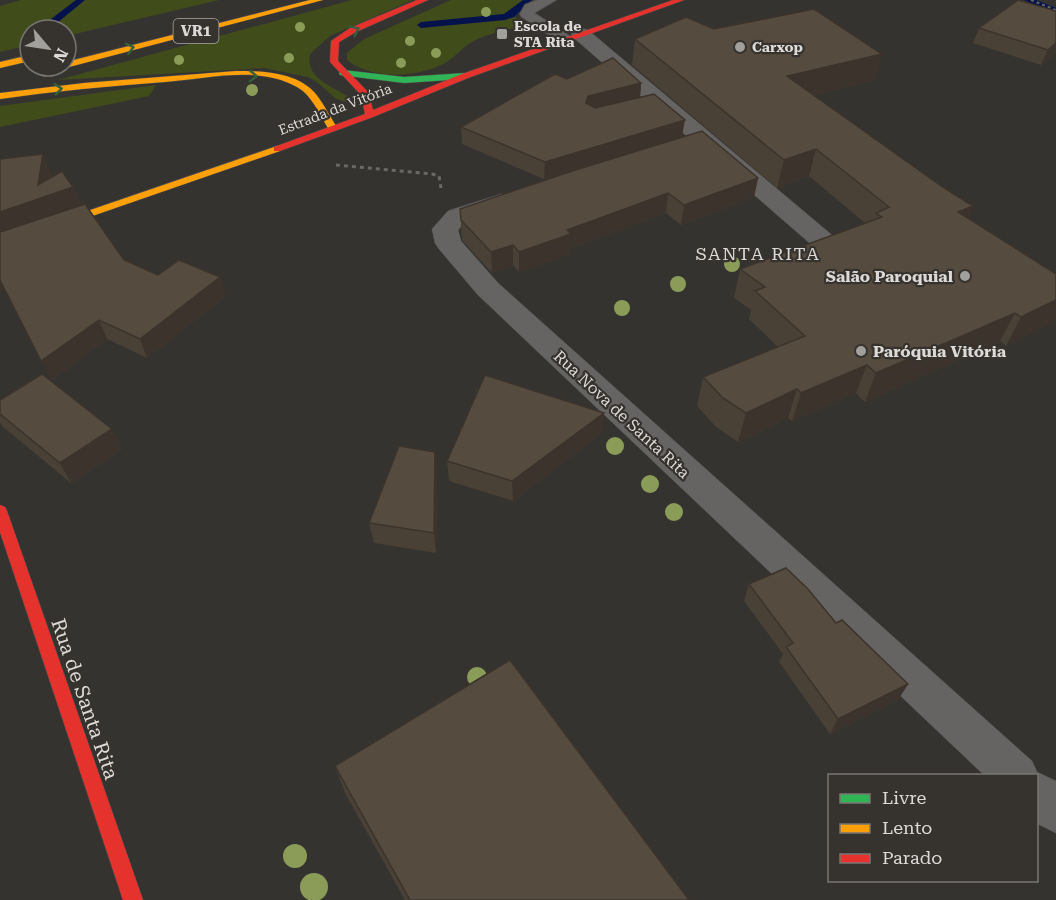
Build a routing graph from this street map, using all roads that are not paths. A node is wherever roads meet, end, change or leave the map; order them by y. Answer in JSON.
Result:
{"nodes":[{"id":1,"x":319,"y":0,"type":"edge"},
{"id":2,"x":424,"y":0,"type":"edge"},
{"id":3,"x":549,"y":0,"type":"edge"},
{"id":4,"x":680,"y":0,"type":"edge"},
{"id":5,"x":573,"y":37,"type":"junction"},
{"id":6,"x":18,"y":61,"type":"edge"},
{"id":7,"x":78,"y":62,"type":"edge"},
{"id":8,"x":0,"y":65,"type":"edge"},
{"id":9,"x":344,"y":73,"type":"junction"},
{"id":10,"x":465,"y":76,"type":"junction"},
{"id":11,"x":0,"y":96,"type":"edge"},
{"id":12,"x":660,"y":101,"type":"junction"},
{"id":13,"x":637,"y":106,"type":"edge"},
{"id":14,"x":370,"y":115,"type":"junction"},
{"id":15,"x":333,"y":129,"type":"junction"},
{"id":16,"x":704,"y":139,"type":"junction"},
{"id":17,"x":674,"y":149,"type":"edge"},
{"id":18,"x":526,"y":195,"type":"edge"},
{"id":19,"x":0,"y":245,"type":"edge"},
{"id":20,"x":830,"y":247,"type":"edge"},
{"id":21,"x":0,"y":510,"type":"edge"},
{"id":22,"x":1015,"y":774,"type":"edge"},
{"id":23,"x":1038,"y":795,"type":"edge"},
{"id":24,"x":1056,"y":811,"type":"edge"},
{"id":25,"x":134,"y":900,"type":"edge"}],
"edges":[{"from":7,"to":1,"type":"main road","number":"VR1","one_way":true},
{"from":9,"to":2,"type":"main road","one_way":true},
{"from":3,"to":5,"type":"lane"},
{"from":4,"to":5,"type":"main road","name":"Estrada da Vitória"},
{"from":5,"to":10,"type":"main road","name":"Estrada da Vitória"},
{"from":5,"to":12,"type":"street"},
{"from":6,"to":8,"type":"main road"},
{"from":9,"to":10,"type":"main road"},
{"from":9,"to":14,"type":"main road"},
{"from":10,"to":14,"type":"main road","name":"Estrada da Vitória"},
{"from":11,"to":15,"type":"main road","one_way":true},
{"from":12,"to":13,"type":"lane"},
{"from":12,"to":16,"type":"street"},
{"from":14,"to":15,"type":"main road","name":"Estrada da Vitória"},
{"from":15,"to":19,"type":"main road","name":"Estrada da Vitória"},
{"from":16,"to":17,"type":"street"},
{"from":16,"to":20,"type":"street"},
{"from":18,"to":22,"type":"street","name":"Rua Nova de Santa Rita"},
{"from":21,"to":25,"type":"main road","name":"Rua de Santa Rita"},
{"from":23,"to":24,"type":"street"}]}
